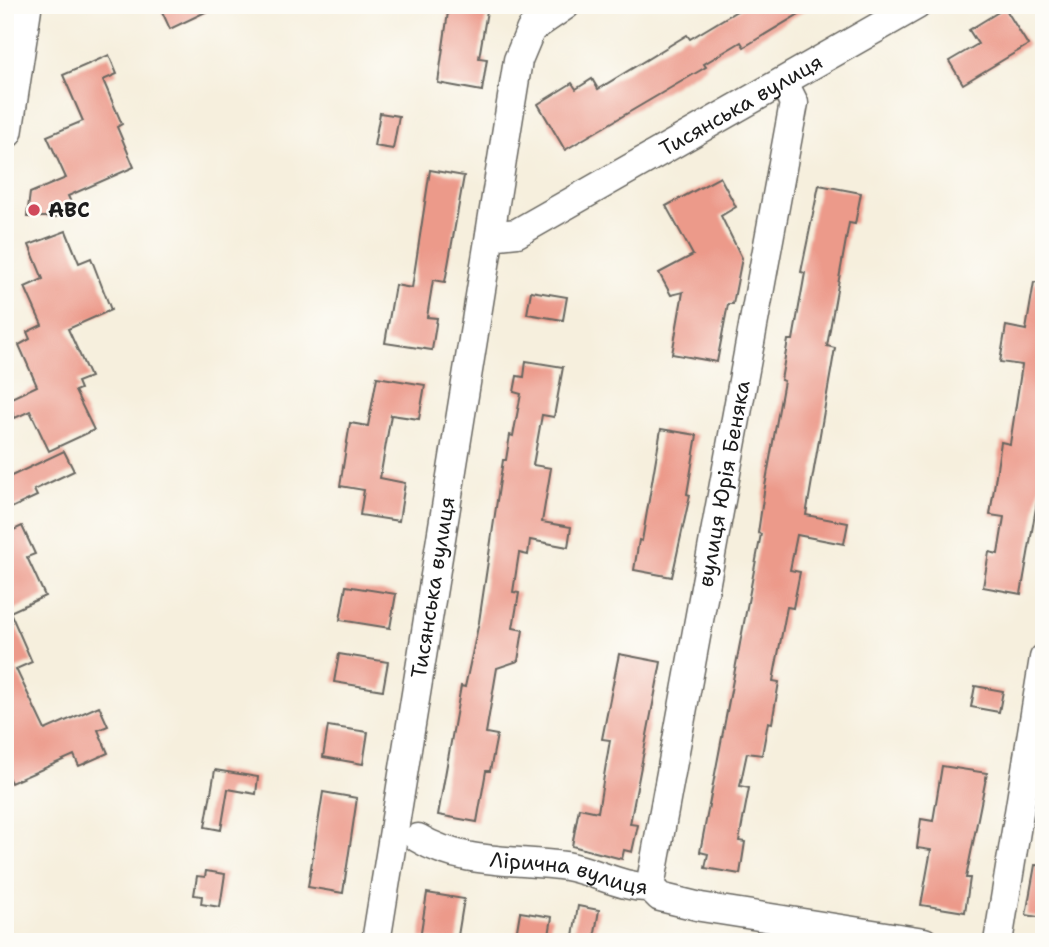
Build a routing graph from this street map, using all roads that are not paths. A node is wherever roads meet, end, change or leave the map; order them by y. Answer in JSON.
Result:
{"nodes":[{"id":1,"x":24,"y":5,"type":"edge"},
{"id":2,"x":566,"y":5,"type":"edge"},
{"id":3,"x":917,"y":5,"type":"edge"},
{"id":4,"x":784,"y":83,"type":"junction"},
{"id":5,"x":5,"y":131,"type":"edge"},
{"id":6,"x":490,"y":236,"type":"junction"},
{"id":7,"x":1044,"y":658,"type":"edge"},
{"id":8,"x":418,"y":838,"type":"dead end"},
{"id":9,"x":650,"y":887,"type":"junction"},
{"id":10,"x":376,"y":942,"type":"edge"},
{"id":11,"x":924,"y":942,"type":"edge"},
{"id":12,"x":998,"y":942,"type":"edge"}],
"edges":[{"from":1,"to":5,"type":"main road"},
{"from":2,"to":6,"type":"street","name":"Тисянська вулиця"},
{"from":3,"to":4,"type":"street","name":"Тисянська вулиця"},
{"from":4,"to":6,"type":"street","name":"Тисянська вулиця"},
{"from":4,"to":9,"type":"street","name":"вулиця Юрія Беняка"},
{"from":6,"to":10,"type":"street","name":"Тисянська вулиця"},
{"from":7,"to":12,"type":"street"},
{"from":8,"to":9,"type":"street","name":"Лірична вулиця"},
{"from":9,"to":11,"type":"street","name":"Лірична вулиця"}]}
